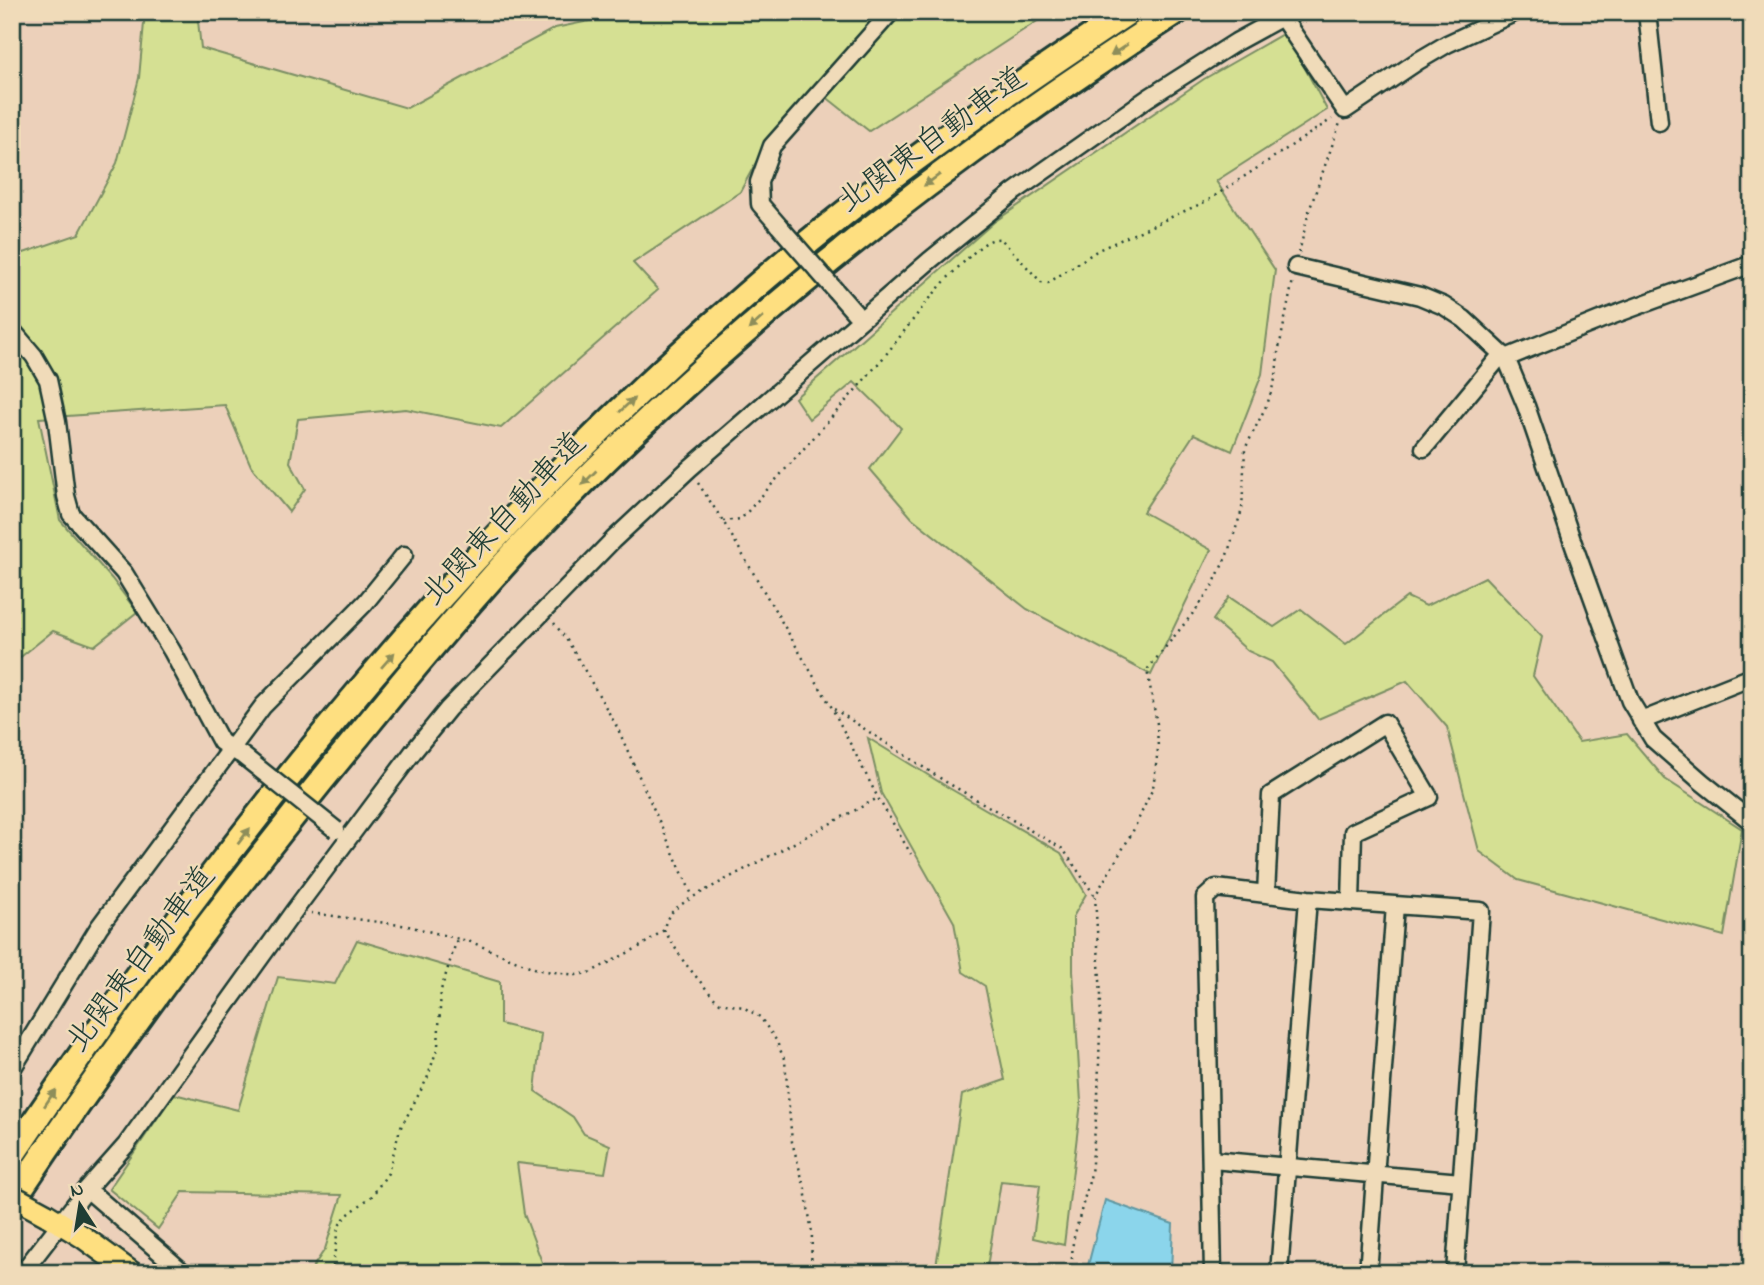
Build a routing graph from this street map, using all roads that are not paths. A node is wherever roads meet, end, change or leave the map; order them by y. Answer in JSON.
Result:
{"nodes":[{"id":1,"x":891,"y":12,"type":"edge"},
{"id":2,"x":1128,"y":12,"type":"edge"},
{"id":3,"x":1176,"y":12,"type":"edge"},
{"id":4,"x":1516,"y":12,"type":"edge"},
{"id":5,"x":1647,"y":12,"type":"edge"},
{"id":6,"x":1286,"y":15,"type":"edge"},
{"id":7,"x":1658,"y":122,"type":"dead end"},
{"id":8,"x":1752,"y":264,"type":"edge"},
{"id":9,"x":1296,"y":267,"type":"road end"},
{"id":10,"x":858,"y":316,"type":"junction"},
{"id":11,"x":12,"y":330,"type":"edge"},
{"id":12,"x":1504,"y":356,"type":"junction"},
{"id":13,"x":1424,"y":448,"type":"dead end"},
{"id":14,"x":404,"y":555,"type":"dead end"},
{"id":15,"x":1752,"y":677,"type":"edge"},
{"id":16,"x":1642,"y":721,"type":"junction"},
{"id":17,"x":236,"y":752,"type":"junction"},
{"id":18,"x":1752,"y":822,"type":"edge"},
{"id":19,"x":342,"y":834,"type":"junction"},
{"id":20,"x":1266,"y":894,"type":"junction"},
{"id":21,"x":1308,"y":899,"type":"junction"},
{"id":22,"x":1350,"y":902,"type":"junction"},
{"id":23,"x":1395,"y":905,"type":"junction"},
{"id":24,"x":12,"y":1069,"type":"edge"},
{"id":25,"x":12,"y":1154,"type":"edge"},
{"id":26,"x":1212,"y":1160,"type":"junction"},
{"id":27,"x":1287,"y":1168,"type":"junction"},
{"id":28,"x":1375,"y":1174,"type":"junction"},
{"id":29,"x":1461,"y":1182,"type":"junction"},
{"id":30,"x":87,"y":1189,"type":"junction"},
{"id":31,"x":12,"y":1196,"type":"edge"},
{"id":32,"x":12,"y":1201,"type":"edge"},
{"id":33,"x":54,"y":1219,"type":"junction"},
{"id":34,"x":22,"y":1273,"type":"edge"},
{"id":35,"x":132,"y":1273,"type":"edge"},
{"id":36,"x":184,"y":1273,"type":"edge"},
{"id":37,"x":1213,"y":1273,"type":"edge"},
{"id":38,"x":1279,"y":1273,"type":"edge"},
{"id":39,"x":1368,"y":1273,"type":"edge"},
{"id":40,"x":1455,"y":1273,"type":"edge"}],
"edges":[{"from":1,"to":10,"type":"street","bridge":true},
{"from":25,"to":2,"type":"highway","name":"北関東自動車道","one_way":true},
{"from":3,"to":32,"type":"highway","name":"北関東自動車道","one_way":true},
{"from":4,"to":6,"type":"street"},
{"from":5,"to":7,"type":"street"},
{"from":6,"to":10,"type":"street"},
{"from":8,"to":12,"type":"street"},
{"from":9,"to":12,"type":"street"},
{"from":10,"to":19,"type":"street"},
{"from":11,"to":17,"type":"street"},
{"from":12,"to":13,"type":"street"},
{"from":12,"to":16,"type":"street"},
{"from":14,"to":17,"type":"street"},
{"from":15,"to":16,"type":"street"},
{"from":16,"to":18,"type":"street"},
{"from":17,"to":19,"type":"street","bridge":true},
{"from":17,"to":24,"type":"street"},
{"from":19,"to":30,"type":"street"},
{"from":20,"to":21,"type":"street"},
{"from":20,"to":22,"type":"street"},
{"from":20,"to":26,"type":"street"},
{"from":21,"to":22,"type":"street"},
{"from":21,"to":27,"type":"street"},
{"from":22,"to":23,"type":"street"},
{"from":23,"to":28,"type":"street"},
{"from":23,"to":29,"type":"street"},
{"from":26,"to":27,"type":"street"},
{"from":26,"to":37,"type":"street"},
{"from":27,"to":28,"type":"street"},
{"from":27,"to":38,"type":"street"},
{"from":28,"to":29,"type":"street"},
{"from":28,"to":39,"type":"street"},
{"from":29,"to":40,"type":"street"},
{"from":30,"to":33,"type":"street"},
{"from":30,"to":36,"type":"street"},
{"from":31,"to":33,"type":"main road","bridge":true},
{"from":33,"to":34,"type":"street"},
{"from":33,"to":35,"type":"main road"}]}
